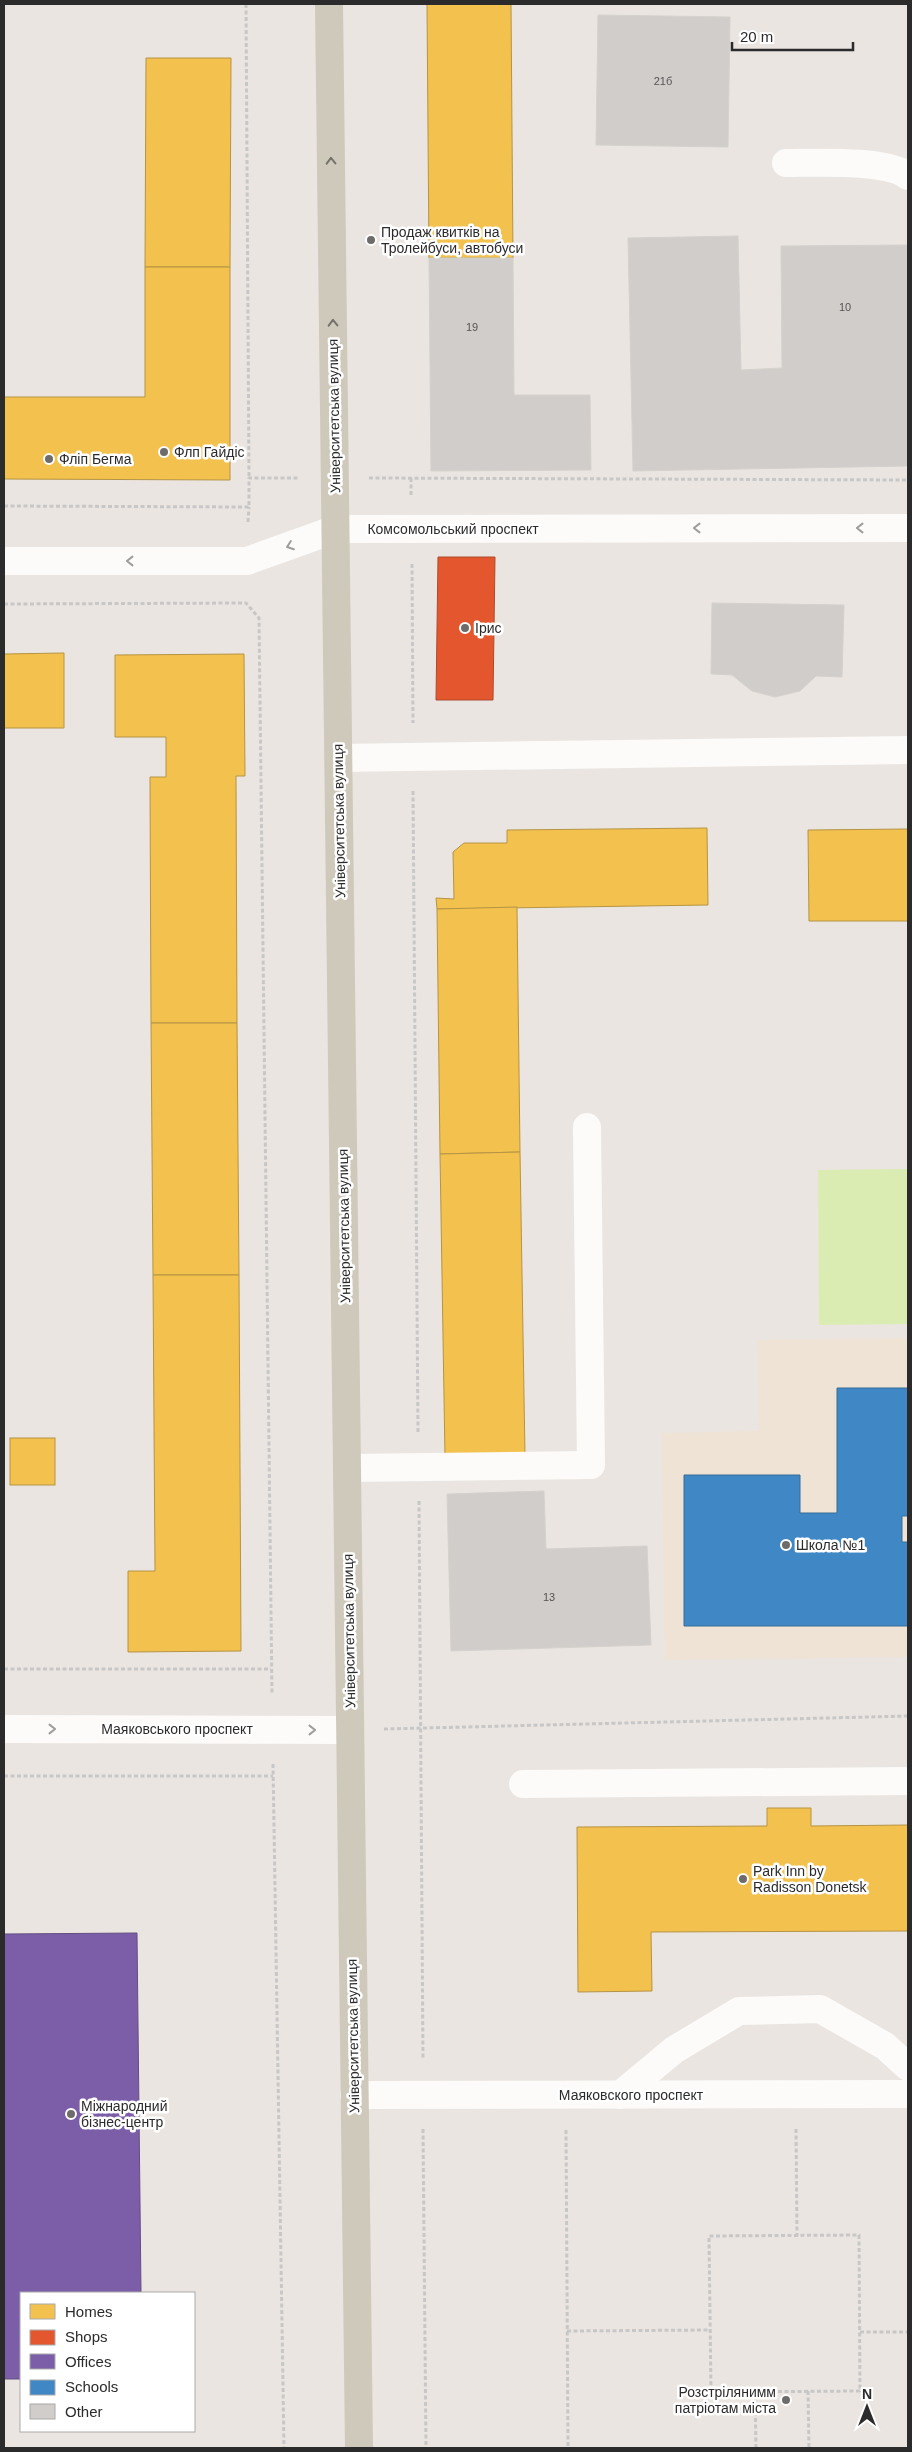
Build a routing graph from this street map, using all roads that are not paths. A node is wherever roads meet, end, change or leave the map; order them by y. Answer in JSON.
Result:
{"nodes":[{"id":1,"x":329,"y":4,"type":"edge"},
{"id":2,"x":786,"y":163,"type":"dead end"},
{"id":3,"x":908,"y":176,"type":"edge"},
{"id":4,"x":908,"y":528,"type":"edge"},
{"id":5,"x":336,"y":529,"type":"junction"},
{"id":6,"x":4,"y":561,"type":"edge"},
{"id":7,"x":908,"y":750,"type":"edge"},
{"id":8,"x":338,"y":758,"type":"junction"},
{"id":9,"x":587,"y":1128,"type":"dead end"},
{"id":10,"x":347,"y":1468,"type":"junction"},
{"id":11,"x":4,"y":1729,"type":"edge"},
{"id":12,"x":350,"y":1730,"type":"junction"},
{"id":13,"x":908,"y":1781,"type":"edge"},
{"id":14,"x":522,"y":1784,"type":"dead end"},
{"id":15,"x":908,"y":2067,"type":"edge"},
{"id":16,"x":908,"y":2094,"type":"edge"},
{"id":17,"x":354,"y":2095,"type":"junction"},
{"id":18,"x":620,"y":2095,"type":"junction"},
{"id":19,"x":359,"y":2448,"type":"edge"}],
"edges":[{"from":5,"to":1,"type":"main road","name":"Університетська вулиця","one_way":true},
{"from":2,"to":3,"type":"street"},
{"from":4,"to":5,"type":"street","name":"Комсомольський проспект","one_way":true},
{"from":5,"to":6,"type":"street","name":"Комсомольський проспект","one_way":true},
{"from":5,"to":8,"type":"main road","name":"Університетська вулиця"},
{"from":7,"to":8,"type":"street"},
{"from":8,"to":10,"type":"main road","name":"Університетська вулиця"},
{"from":9,"to":10,"type":"street"},
{"from":10,"to":12,"type":"main road","name":"Університетська вулиця"},
{"from":11,"to":12,"type":"street","name":"Маяковського проспект","one_way":true},
{"from":12,"to":17,"type":"main road","name":"Університетська вулиця"},
{"from":13,"to":14,"type":"street"},
{"from":15,"to":18,"type":"street"},
{"from":16,"to":18,"type":"street","name":"Маяковского проспект"},
{"from":17,"to":18,"type":"street","name":"Маяковского проспект"},
{"from":17,"to":19,"type":"main road","name":"Університетська вулиця"}]}
